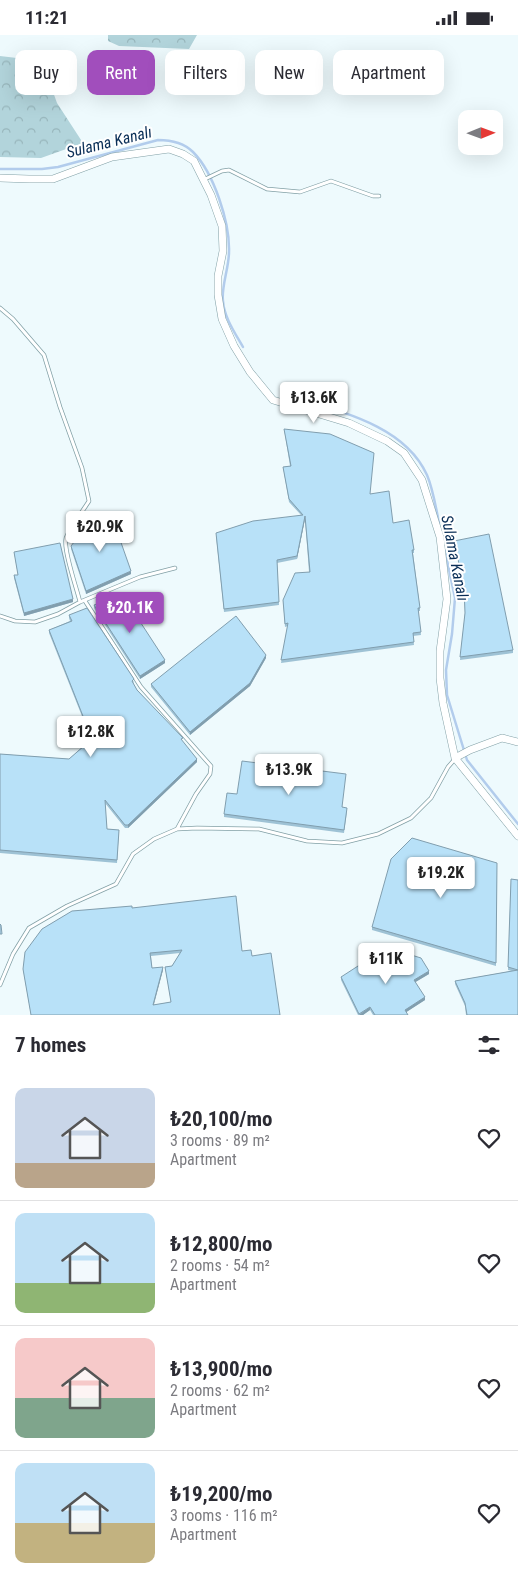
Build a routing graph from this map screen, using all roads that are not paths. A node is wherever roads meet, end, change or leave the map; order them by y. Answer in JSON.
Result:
{"nodes":[{"id":1,"x":0,"y":177,"type":"edge"},
{"id":2,"x":203,"y":180,"type":"junction"},
{"id":3,"x":379,"y":196,"type":"dead end"},
{"id":4,"x":0,"y":308,"type":"edge"},
{"id":5,"x":175,"y":568,"type":"dead end"},
{"id":6,"x":85,"y":601,"type":"junction"},
{"id":7,"x":80,"y":603,"type":"junction"},
{"id":8,"x":0,"y":616,"type":"edge"},
{"id":9,"x":518,"y":743,"type":"edge"},
{"id":10,"x":456,"y":758,"type":"junction"},
{"id":11,"x":177,"y":829,"type":"junction"},
{"id":12,"x":518,"y":836,"type":"edge"},
{"id":13,"x":0,"y":985,"type":"edge"}],
"edges":[{"from":1,"to":2,"type":"street"},
{"from":2,"to":3,"type":"lane"},
{"from":2,"to":10,"type":"street"},
{"from":4,"to":7,"type":"lane"},
{"from":5,"to":6,"type":"lane"},
{"from":6,"to":7,"type":"lane"},
{"from":6,"to":11,"type":"lane"},
{"from":7,"to":8,"type":"lane"},
{"from":9,"to":10,"type":"street"},
{"from":10,"to":11,"type":"lane"},
{"from":10,"to":12,"type":"street"},
{"from":11,"to":13,"type":"lane"}]}
